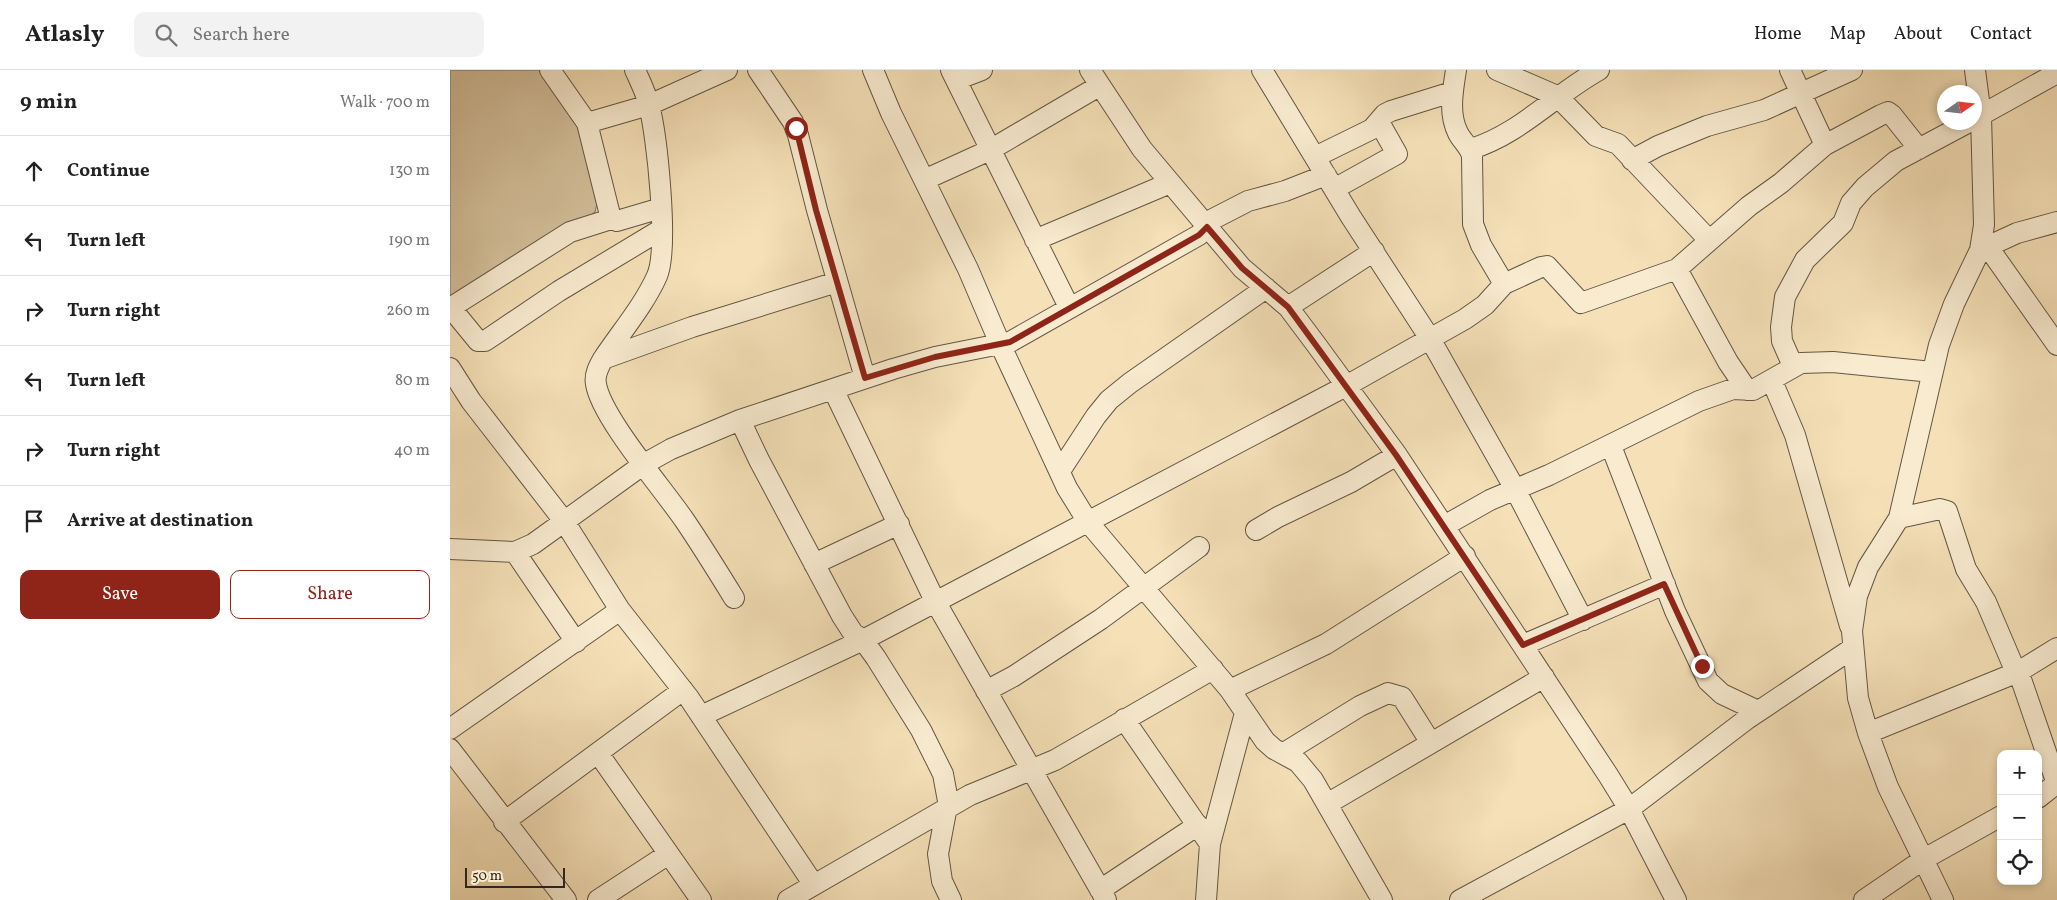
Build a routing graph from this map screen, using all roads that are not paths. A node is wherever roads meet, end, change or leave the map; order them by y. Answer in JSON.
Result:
{"nodes":[{"id":1,"x":550,"y":70,"type":"edge"},
{"id":2,"x":635,"y":70,"type":"edge"},
{"id":3,"x":727,"y":70,"type":"edge"},
{"id":4,"x":758,"y":70,"type":"edge"},
{"id":5,"x":873,"y":70,"type":"edge"},
{"id":6,"x":982,"y":70,"type":"edge"},
{"id":7,"x":1262,"y":70,"type":"edge"},
{"id":8,"x":1456,"y":70,"type":"edge"},
{"id":9,"x":1497,"y":70,"type":"edge"},
{"id":10,"x":1599,"y":70,"type":"edge"},
{"id":11,"x":1790,"y":70,"type":"edge"},
{"id":12,"x":1852,"y":70,"type":"edge"},
{"id":13,"x":1975,"y":70,"type":"edge"},
{"id":14,"x":2050,"y":74,"type":"edge"},
{"id":15,"x":954,"y":75,"type":"edge"},
{"id":16,"x":1095,"y":78,"type":"edge"},
{"id":17,"x":1975,"y":85,"type":"edge"},
{"id":18,"x":1452,"y":92,"type":"junction"},
{"id":19,"x":1802,"y":94,"type":"junction"},
{"id":20,"x":1558,"y":96,"type":"junction"},
{"id":21,"x":649,"y":105,"type":"junction"},
{"id":22,"x":1982,"y":115,"type":"edge"},
{"id":23,"x":587,"y":122,"type":"junction"},
{"id":24,"x":1379,"y":122,"type":"junction"},
{"id":25,"x":1954,"y":130,"type":"edge"},
{"id":26,"x":1976,"y":130,"type":"edge"},
{"id":27,"x":1825,"y":144,"type":"junction"},
{"id":28,"x":1470,"y":149,"type":"junction"},
{"id":29,"x":1919,"y":149,"type":"junction"},
{"id":30,"x":990,"y":150,"type":"junction"},
{"id":31,"x":1315,"y":157,"type":"junction"},
{"id":32,"x":1632,"y":160,"type":"junction"},
{"id":33,"x":924,"y":180,"type":"junction"},
{"id":34,"x":1330,"y":182,"type":"junction"},
{"id":35,"x":1170,"y":183,"type":"junction"},
{"id":36,"x":661,"y":208,"type":"junction"},
{"id":37,"x":611,"y":219,"type":"junction"},
{"id":38,"x":2057,"y":222,"type":"edge"},
{"id":39,"x":1207,"y":227,"type":"junction"},
{"id":40,"x":662,"y":229,"type":"junction"},
{"id":41,"x":1035,"y":240,"type":"junction"},
{"id":42,"x":1709,"y":240,"type":"junction"},
{"id":43,"x":1984,"y":248,"type":"junction"},
{"id":44,"x":1374,"y":251,"type":"junction"},
{"id":45,"x":1677,"y":269,"type":"junction"},
{"id":46,"x":837,"y":282,"type":"junction"},
{"id":47,"x":1504,"y":284,"type":"junction"},
{"id":48,"x":1266,"y":288,"type":"junction"},
{"id":49,"x":1288,"y":307,"type":"junction"},
{"id":50,"x":450,"y":308,"type":"edge"},
{"id":51,"x":1069,"y":308,"type":"junction"},
{"id":52,"x":1429,"y":337,"type":"junction"},
{"id":53,"x":2057,"y":345,"type":"edge"},
{"id":54,"x":1001,"y":346,"type":"junction"},
{"id":55,"x":603,"y":359,"type":"junction"},
{"id":56,"x":1793,"y":366,"type":"junction"},
{"id":57,"x":450,"y":368,"type":"edge"},
{"id":58,"x":1932,"y":372,"type":"junction"},
{"id":59,"x":865,"y":378,"type":"junction"},
{"id":60,"x":1772,"y":381,"type":"junction"},
{"id":61,"x":1346,"y":386,"type":"junction"},
{"id":62,"x":833,"y":389,"type":"junction"},
{"id":63,"x":1747,"y":390,"type":"junction"},
{"id":64,"x":740,"y":420,"type":"junction"},
{"id":65,"x":1612,"y":446,"type":"junction"},
{"id":66,"x":1396,"y":455,"type":"junction"},
{"id":67,"x":644,"y":464,"type":"junction"},
{"id":68,"x":1060,"y":471,"type":"junction"},
{"id":69,"x":1515,"y":489,"type":"junction"},
{"id":70,"x":1899,"y":518,"type":"junction"},
{"id":71,"x":564,"y":521,"type":"junction"},
{"id":72,"x":1088,"y":522,"type":"junction"},
{"id":73,"x":898,"y":524,"type":"junction"},
{"id":74,"x":1444,"y":526,"type":"junction"},
{"id":75,"x":1256,"y":530,"type":"dead end"},
{"id":76,"x":452,"y":547,"type":"edge"},
{"id":77,"x":1199,"y":547,"type":"dead end"},
{"id":78,"x":515,"y":552,"type":"junction"},
{"id":79,"x":1465,"y":556,"type":"junction"},
{"id":80,"x":814,"y":564,"type":"junction"},
{"id":81,"x":1664,"y":584,"type":"junction"},
{"id":82,"x":1145,"y":588,"type":"junction"},
{"id":83,"x":734,"y":598,"type":"dead end"},
{"id":84,"x":936,"y":601,"type":"junction"},
{"id":85,"x":620,"y":610,"type":"junction"},
{"id":86,"x":1583,"y":620,"type":"junction"},
{"id":87,"x":1853,"y":639,"type":"junction"},
{"id":88,"x":863,"y":640,"type":"junction"},
{"id":89,"x":576,"y":642,"type":"junction"},
{"id":90,"x":1523,"y":645,"type":"junction"},
{"id":91,"x":2057,"y":648,"type":"edge"},
{"id":92,"x":1213,"y":669,"type":"junction"},
{"id":93,"x":2018,"y":672,"type":"junction"},
{"id":94,"x":1544,"y":677,"type":"junction"},
{"id":95,"x":683,"y":690,"type":"junction"},
{"id":96,"x":1230,"y":690,"type":"junction"},
{"id":97,"x":986,"y":691,"type":"junction"},
{"id":98,"x":1758,"y":711,"type":"junction"},
{"id":99,"x":1244,"y":714,"type":"junction"},
{"id":100,"x":701,"y":716,"type":"junction"},
{"id":101,"x":1124,"y":719,"type":"junction"},
{"id":102,"x":450,"y":729,"type":"edge"},
{"id":103,"x":1868,"y":733,"type":"junction"},
{"id":104,"x":1431,"y":743,"type":"junction"},
{"id":105,"x":450,"y":749,"type":"edge"},
{"id":106,"x":598,"y":753,"type":"junction"},
{"id":107,"x":1284,"y":754,"type":"junction"},
{"id":108,"x":1031,"y":771,"type":"junction"},
{"id":109,"x":2057,"y":784,"type":"edge"},
{"id":110,"x":2042,"y":795,"type":"edge"},
{"id":111,"x":1327,"y":804,"type":"junction"},
{"id":112,"x":1629,"y":809,"type":"junction"},
{"id":113,"x":946,"y":810,"type":"junction"},
{"id":114,"x":1997,"y":818,"type":"edge"},
{"id":115,"x":504,"y":822,"type":"junction"},
{"id":116,"x":1198,"y":825,"type":"junction"},
{"id":117,"x":1210,"y":844,"type":"junction"},
{"id":118,"x":667,"y":855,"type":"junction"},
{"id":119,"x":1924,"y":860,"type":"junction"},
{"id":120,"x":814,"y":885,"type":"junction"},
{"id":121,"x":1103,"y":895,"type":"edge"},
{"id":122,"x":1868,"y":899,"type":"edge"},
{"id":123,"x":566,"y":900,"type":"edge"},
{"id":124,"x":598,"y":900,"type":"edge"},
{"id":125,"x":701,"y":900,"type":"edge"},
{"id":126,"x":788,"y":900,"type":"edge"},
{"id":127,"x":950,"y":900,"type":"edge"},
{"id":128,"x":1206,"y":900,"type":"edge"},
{"id":129,"x":1382,"y":900,"type":"edge"},
{"id":130,"x":1460,"y":900,"type":"edge"},
{"id":131,"x":1676,"y":900,"type":"edge"},
{"id":132,"x":1943,"y":900,"type":"edge"}],
"edges":[{"from":1,"to":23,"type":"street"},
{"from":2,"to":21,"type":"street"},
{"from":3,"to":21,"type":"street"},
{"from":4,"to":46,"type":"street"},
{"from":5,"to":33,"type":"street"},
{"from":6,"to":15,"type":"street"},
{"from":7,"to":31,"type":"street"},
{"from":8,"to":18,"type":"street"},
{"from":9,"to":20,"type":"street"},
{"from":10,"to":20,"type":"street"},
{"from":11,"to":19,"type":"street"},
{"from":12,"to":19,"type":"street"},
{"from":13,"to":17,"type":"street"},
{"from":14,"to":22,"type":"street"},
{"from":15,"to":30,"type":"street"},
{"from":16,"to":30,"type":"street"},
{"from":16,"to":35,"type":"street"},
{"from":18,"to":24,"type":"street"},
{"from":18,"to":28,"type":"street"},
{"from":19,"to":27,"type":"street"},
{"from":19,"to":32,"type":"street"},
{"from":20,"to":28,"type":"street"},
{"from":20,"to":32,"type":"street"},
{"from":21,"to":23,"type":"street"},
{"from":21,"to":36,"type":"street"},
{"from":23,"to":37,"type":"street"},
{"from":24,"to":31,"type":"street"},
{"from":24,"to":34,"type":"street"},
{"from":25,"to":29,"type":"street"},
{"from":26,"to":43,"type":"street"},
{"from":27,"to":29,"type":"street"},
{"from":27,"to":42,"type":"street"},
{"from":28,"to":47,"type":"street"},
{"from":29,"to":56,"type":"street"},
{"from":30,"to":33,"type":"street"},
{"from":30,"to":41,"type":"street"},
{"from":31,"to":34,"type":"street"},
{"from":32,"to":42,"type":"street"},
{"from":33,"to":54,"type":"street"},
{"from":34,"to":39,"type":"street"},
{"from":34,"to":44,"type":"street"},
{"from":35,"to":39,"type":"street"},
{"from":35,"to":41,"type":"street"},
{"from":36,"to":37,"type":"street"},
{"from":36,"to":40,"type":"street"},
{"from":37,"to":50,"type":"street"},
{"from":38,"to":43,"type":"street"},
{"from":39,"to":48,"type":"street"},
{"from":39,"to":51,"type":"street"},
{"from":40,"to":50,"type":"street"},
{"from":40,"to":55,"type":"street"},
{"from":41,"to":51,"type":"street"},
{"from":42,"to":45,"type":"street"},
{"from":43,"to":53,"type":"street"},
{"from":43,"to":58,"type":"street"},
{"from":44,"to":49,"type":"street"},
{"from":44,"to":52,"type":"street"},
{"from":45,"to":47,"type":"street"},
{"from":45,"to":63,"type":"street"},
{"from":46,"to":55,"type":"street"},
{"from":46,"to":59,"type":"street"},
{"from":47,"to":52,"type":"street"},
{"from":48,"to":49,"type":"street"},
{"from":48,"to":68,"type":"street"},
{"from":49,"to":61,"type":"street"},
{"from":51,"to":54,"type":"street"},
{"from":52,"to":61,"type":"street"},
{"from":52,"to":69,"type":"street"},
{"from":54,"to":59,"type":"street"},
{"from":54,"to":68,"type":"street"},
{"from":55,"to":67,"type":"street"},
{"from":56,"to":58,"type":"street"},
{"from":56,"to":60,"type":"street"},
{"from":57,"to":71,"type":"street"},
{"from":58,"to":70,"type":"street"},
{"from":59,"to":62,"type":"street"},
{"from":60,"to":63,"type":"street"},
{"from":60,"to":87,"type":"street"},
{"from":61,"to":66,"type":"street"},
{"from":61,"to":72,"type":"street"},
{"from":62,"to":64,"type":"street"},
{"from":62,"to":73,"type":"street"},
{"from":63,"to":65,"type":"street"},
{"from":64,"to":67,"type":"street"},
{"from":64,"to":80,"type":"street"},
{"from":65,"to":69,"type":"street"},
{"from":65,"to":81,"type":"street"},
{"from":66,"to":74,"type":"street"},
{"from":66,"to":75,"type":"street"},
{"from":67,"to":71,"type":"street"},
{"from":67,"to":83,"type":"street"},
{"from":68,"to":72,"type":"street"},
{"from":69,"to":74,"type":"street"},
{"from":69,"to":86,"type":"street"},
{"from":70,"to":87,"type":"street"},
{"from":70,"to":93,"type":"street"},
{"from":71,"to":78,"type":"street"},
{"from":71,"to":85,"type":"street"},
{"from":72,"to":82,"type":"street"},
{"from":72,"to":84,"type":"street"},
{"from":73,"to":80,"type":"street"},
{"from":73,"to":84,"type":"street"},
{"from":74,"to":79,"type":"street"},
{"from":76,"to":78,"type":"street"},
{"from":77,"to":82,"type":"street"},
{"from":78,"to":89,"type":"street"},
{"from":79,"to":90,"type":"street"},
{"from":79,"to":96,"type":"street"},
{"from":80,"to":88,"type":"street"},
{"from":81,"to":86,"type":"street"},
{"from":81,"to":98,"type":"street"},
{"from":82,"to":92,"type":"street"},
{"from":82,"to":97,"type":"street"},
{"from":84,"to":88,"type":"street"},
{"from":84,"to":97,"type":"street"},
{"from":85,"to":89,"type":"street"},
{"from":85,"to":95,"type":"street"},
{"from":86,"to":90,"type":"street"},
{"from":87,"to":98,"type":"street"},
{"from":87,"to":103,"type":"street"},
{"from":88,"to":100,"type":"street"},
{"from":88,"to":113,"type":"street"},
{"from":89,"to":102,"type":"street"},
{"from":90,"to":94,"type":"street"},
{"from":91,"to":93,"type":"street"},
{"from":92,"to":96,"type":"street"},
{"from":92,"to":101,"type":"street"},
{"from":93,"to":103,"type":"street"},
{"from":93,"to":109,"type":"street"},
{"from":94,"to":104,"type":"street"},
{"from":94,"to":112,"type":"street"},
{"from":95,"to":100,"type":"street"},
{"from":95,"to":106,"type":"street"},
{"from":96,"to":99,"type":"street"},
{"from":97,"to":108,"type":"street"},
{"from":98,"to":112,"type":"street"},
{"from":99,"to":107,"type":"street"},
{"from":99,"to":117,"type":"street"},
{"from":100,"to":120,"type":"street"},
{"from":101,"to":108,"type":"street"},
{"from":101,"to":116,"type":"street"},
{"from":103,"to":119,"type":"street"},
{"from":104,"to":107,"type":"street"},
{"from":104,"to":111,"type":"street"},
{"from":105,"to":115,"type":"street"},
{"from":106,"to":115,"type":"street"},
{"from":106,"to":118,"type":"street"},
{"from":107,"to":111,"type":"street"},
{"from":108,"to":113,"type":"street"},
{"from":108,"to":121,"type":"street"},
{"from":109,"to":110,"type":"street"},
{"from":111,"to":129,"type":"street"},
{"from":112,"to":130,"type":"street"},
{"from":112,"to":131,"type":"street"},
{"from":113,"to":120,"type":"street"},
{"from":113,"to":127,"type":"street"},
{"from":114,"to":119,"type":"street"},
{"from":115,"to":123,"type":"street"},
{"from":116,"to":117,"type":"street"},
{"from":116,"to":121,"type":"street"},
{"from":117,"to":128,"type":"street"},
{"from":118,"to":124,"type":"street"},
{"from":118,"to":125,"type":"street"},
{"from":119,"to":122,"type":"street"},
{"from":119,"to":132,"type":"street"},
{"from":120,"to":126,"type":"street"}]}
